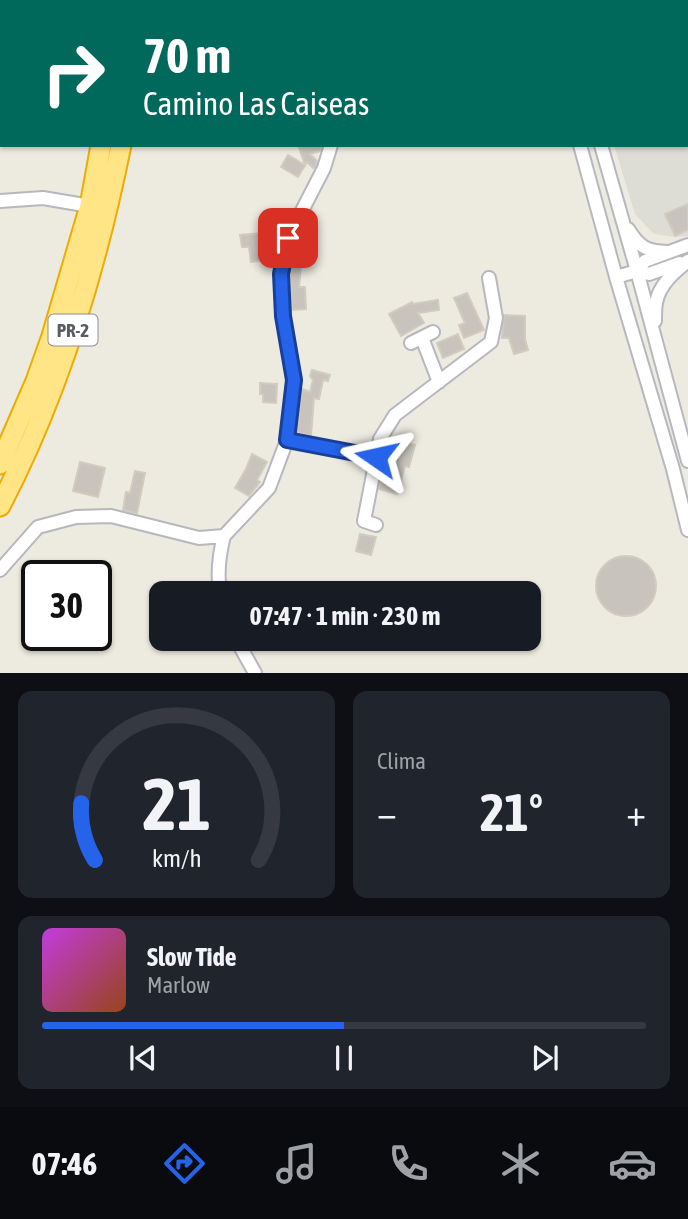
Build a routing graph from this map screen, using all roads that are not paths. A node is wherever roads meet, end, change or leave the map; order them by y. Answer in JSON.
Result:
{"nodes":[{"id":1,"x":101,"y":147,"type":"edge"},
{"id":2,"x":121,"y":147,"type":"edge"},
{"id":3,"x":330,"y":147,"type":"edge"},
{"id":4,"x":581,"y":147,"type":"edge"},
{"id":5,"x":602,"y":147,"type":"edge"},
{"id":6,"x":0,"y":201,"type":"edge"},
{"id":7,"x":90,"y":206,"type":"junction"},
{"id":8,"x":622,"y":219,"type":"junction"},
{"id":9,"x":688,"y":245,"type":"edge"},
{"id":10,"x":671,"y":252,"type":"junction"},
{"id":11,"x":688,"y":261,"type":"edge"},
{"id":12,"x":637,"y":271,"type":"junction"},
{"id":13,"x":616,"y":277,"type":"junction"},
{"id":14,"x":489,"y":278,"type":"dead end"},
{"id":15,"x":422,"y":338,"type":"dead end"},
{"id":16,"x":655,"y":338,"type":"junction"},
{"id":17,"x":439,"y":382,"type":"junction"},
{"id":18,"x":287,"y":440,"type":"junction"},
{"id":19,"x":376,"y":457,"type":"junction"},
{"id":20,"x":688,"y":461,"type":"edge"},
{"id":21,"x":0,"y":464,"type":"edge"},
{"id":22,"x":685,"y":504,"type":"edge"},
{"id":23,"x":0,"y":506,"type":"edge"},
{"id":24,"x":376,"y":525,"type":"dead end"},
{"id":25,"x":688,"y":530,"type":"edge"},
{"id":26,"x":224,"y":536,"type":"junction"},
{"id":27,"x":0,"y":570,"type":"edge"},
{"id":28,"x":218,"y":581,"type":"edge"},
{"id":29,"x":243,"y":651,"type":"edge"},
{"id":30,"x":255,"y":673,"type":"edge"}],
"edges":[{"from":1,"to":7,"type":"highway","number":"PR-2"},
{"from":2,"to":23,"type":"highway","number":"PR-2"},
{"from":3,"to":18,"type":"street"},
{"from":4,"to":13,"type":"street"},
{"from":5,"to":8,"type":"street"},
{"from":6,"to":7,"type":"street"},
{"from":7,"to":21,"type":"highway","number":"PR-2"},
{"from":8,"to":10,"type":"street"},
{"from":8,"to":12,"type":"street"},
{"from":9,"to":10,"type":"street"},
{"from":10,"to":12,"type":"street"},
{"from":11,"to":12,"type":"street"},
{"from":11,"to":16,"type":"street"},
{"from":12,"to":13,"type":"street"},
{"from":12,"to":16,"type":"street"},
{"from":13,"to":22,"type":"street"},
{"from":14,"to":17,"type":"street"},
{"from":15,"to":17,"type":"street"},
{"from":16,"to":20,"type":"street"},
{"from":17,"to":19,"type":"street"},
{"from":18,"to":19,"type":"street"},
{"from":18,"to":26,"type":"street"},
{"from":19,"to":24,"type":"street"},
{"from":22,"to":25,"type":"street"},
{"from":26,"to":27,"type":"street"},
{"from":26,"to":28,"type":"street"},
{"from":29,"to":30,"type":"street"}]}
